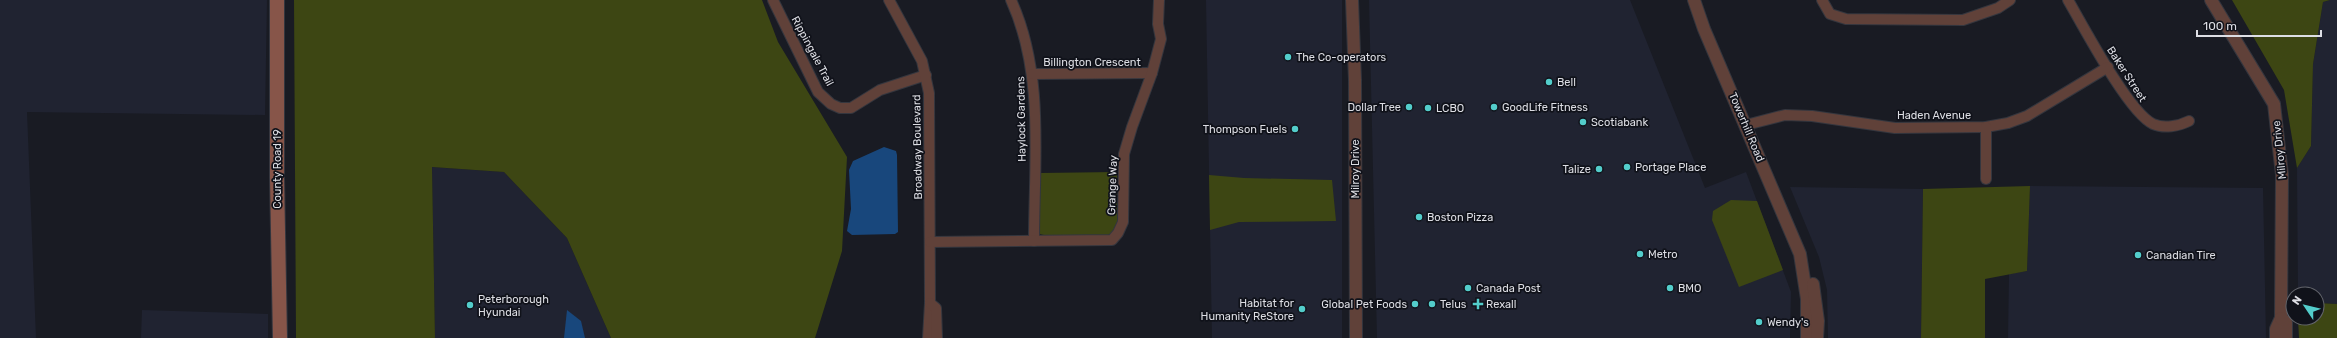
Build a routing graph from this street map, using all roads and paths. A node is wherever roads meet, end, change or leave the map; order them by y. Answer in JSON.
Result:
{"nodes":[{"id":1,"x":277,"y":0,"type":"edge"},
{"id":2,"x":773,"y":0,"type":"edge"},
{"id":3,"x":889,"y":0,"type":"edge"},
{"id":4,"x":1011,"y":0,"type":"edge"},
{"id":5,"x":1159,"y":0,"type":"edge"},
{"id":6,"x":1352,"y":0,"type":"edge"},
{"id":7,"x":1694,"y":0,"type":"edge"},
{"id":8,"x":1822,"y":0,"type":"edge"},
{"id":9,"x":2010,"y":0,"type":"edge"},
{"id":10,"x":2068,"y":0,"type":"edge"},
{"id":11,"x":2211,"y":0,"type":"edge"},
{"id":12,"x":2108,"y":67,"type":"junction"},
{"id":13,"x":1152,"y":73,"type":"junction"},
{"id":14,"x":1033,"y":74,"type":"junction"},
{"id":15,"x":926,"y":75,"type":"junction"},
{"id":16,"x":2189,"y":121,"type":"dead end"},
{"id":17,"x":1746,"y":125,"type":"junction"},
{"id":18,"x":1986,"y":127,"type":"junction"},
{"id":19,"x":1986,"y":179,"type":"dead end"},
{"id":20,"x":1034,"y":241,"type":"junction"},
{"id":21,"x":930,"y":242,"type":"junction"},
{"id":22,"x":1800,"y":254,"type":"junction"},
{"id":23,"x":930,"y":303,"type":"junction"},
{"id":24,"x":2281,"y":318,"type":"junction"},
{"id":25,"x":280,"y":338,"type":"edge"},
{"id":26,"x":928,"y":338,"type":"edge"},
{"id":27,"x":937,"y":338,"type":"edge"},
{"id":28,"x":1356,"y":338,"type":"edge"},
{"id":29,"x":1807,"y":338,"type":"edge"},
{"id":30,"x":1817,"y":338,"type":"edge"},
{"id":31,"x":2276,"y":338,"type":"edge"},
{"id":32,"x":2286,"y":338,"type":"edge"}],
"edges":[{"from":1,"to":25,"type":"main road","name":"County Road 19"},
{"from":2,"to":15,"type":"street","name":"Rippingale Trail"},
{"from":3,"to":15,"type":"street","name":"Broadway Boulevard"},
{"from":4,"to":14,"type":"street","name":"Haylock Gardens"},
{"from":5,"to":13,"type":"street","name":"Grange Way"},
{"from":6,"to":28,"type":"street","name":"Milroy Drive"},
{"from":7,"to":17,"type":"street","name":"Towerhill Road"},
{"from":8,"to":9,"type":"street"},
{"from":10,"to":12,"type":"street","name":"Baker Street"},
{"from":11,"to":24,"type":"street","name":"Milroy Drive"},
{"from":12,"to":16,"type":"street","name":"Baker Street"},
{"from":12,"to":18,"type":"street","name":"Haden Avenue"},
{"from":13,"to":14,"type":"street","name":"Billington Crescent"},
{"from":13,"to":20,"type":"street","name":"Grange Way"},
{"from":14,"to":20,"type":"street","name":"Haylock Gardens"},
{"from":15,"to":21,"type":"street","name":"Broadway Boulevard"},
{"from":17,"to":18,"type":"street","name":"Haden Avenue"},
{"from":17,"to":22,"type":"street","name":"Towerhill Road"},
{"from":18,"to":19,"type":"street"},
{"from":20,"to":21,"type":"street","name":"Grange Way"},
{"from":21,"to":23,"type":"street","name":"Broadway Boulevard"},
{"from":22,"to":29,"type":"street","name":"Towerhill Road"},
{"from":22,"to":30,"type":"street","name":"Towerhill Road"},
{"from":23,"to":26,"type":"street","name":"Broadway Boulevard"},
{"from":23,"to":27,"type":"street","name":"Broadway Boulevard"},
{"from":24,"to":31,"type":"street","name":"Milroy Drive"},
{"from":24,"to":32,"type":"street","name":"Milroy Drive"}]}
